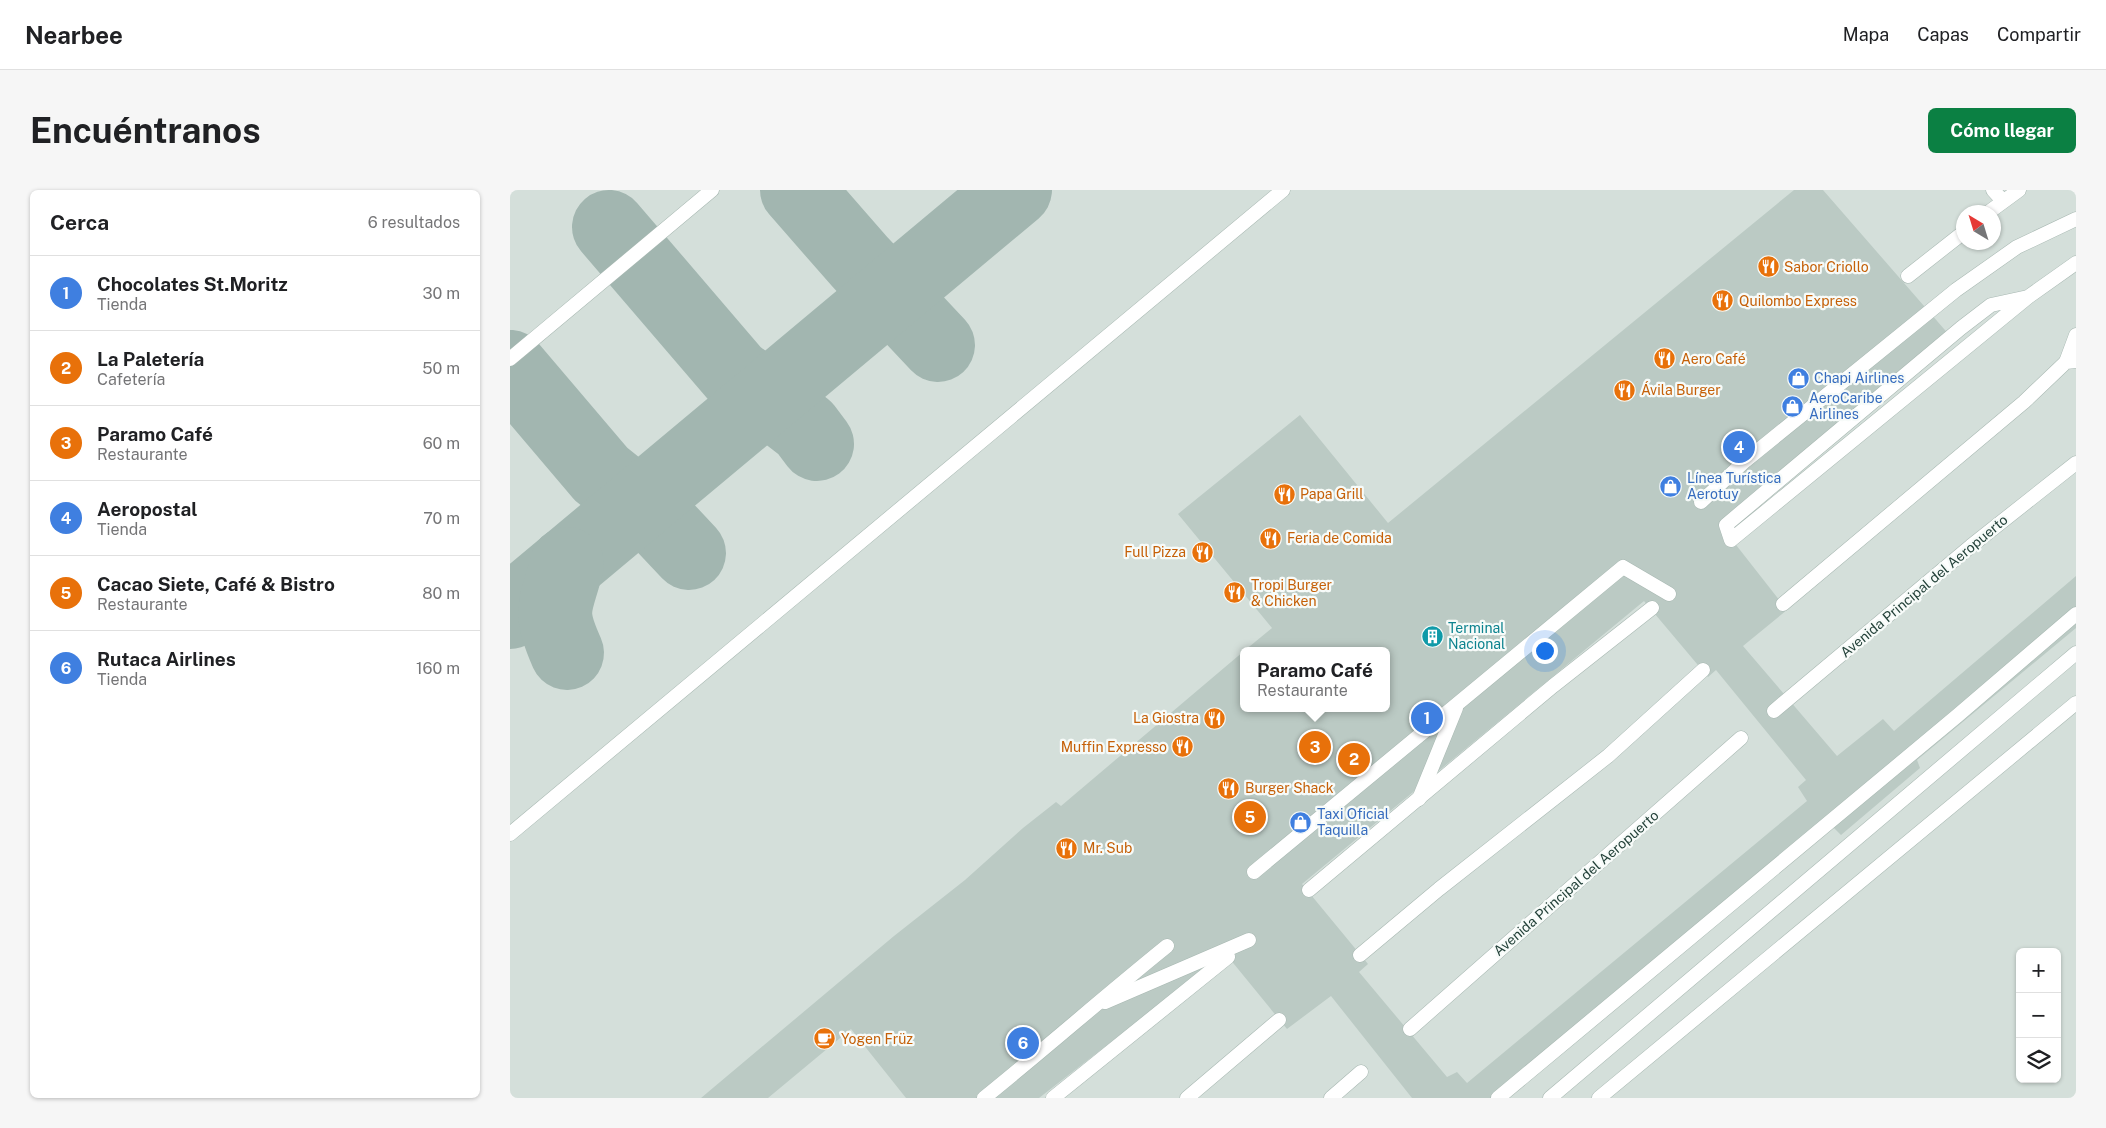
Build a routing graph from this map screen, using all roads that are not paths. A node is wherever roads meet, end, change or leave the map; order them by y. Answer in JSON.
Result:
{"nodes":[{"id":1,"x":712,"y":190,"type":"edge"},
{"id":2,"x":1282,"y":190,"type":"edge"},
{"id":3,"x":1993,"y":190,"type":"edge"},
{"id":4,"x":2020,"y":190,"type":"edge"},
{"id":5,"x":2003,"y":201,"type":"junction"},
{"id":6,"x":1998,"y":205,"type":"edge"},
{"id":7,"x":2076,"y":219,"type":"edge"},
{"id":8,"x":1956,"y":238,"type":"edge"},
{"id":9,"x":2076,"y":263,"type":"edge"},
{"id":10,"x":1908,"y":276,"type":"dead end"},
{"id":11,"x":2076,"y":335,"type":"edge"},
{"id":12,"x":510,"y":359,"type":"edge"},
{"id":13,"x":2071,"y":361,"type":"edge"},
{"id":14,"x":2076,"y":463,"type":"edge"},
{"id":15,"x":1701,"y":502,"type":"dead end"},
{"id":16,"x":1731,"y":540,"type":"dead end"},
{"id":17,"x":1669,"y":594,"type":"dead end"},
{"id":18,"x":1783,"y":604,"type":"dead end"},
{"id":19,"x":1652,"y":608,"type":"dead end"},
{"id":20,"x":2076,"y":614,"type":"edge"},
{"id":21,"x":2076,"y":653,"type":"edge"},
{"id":22,"x":1703,"y":670,"type":"dead end"},
{"id":23,"x":2076,"y":703,"type":"edge"},
{"id":24,"x":1458,"y":705,"type":"junction"},
{"id":25,"x":1774,"y":711,"type":"dead end"},
{"id":26,"x":1741,"y":738,"type":"dead end"},
{"id":27,"x":1418,"y":801,"type":"junction"},
{"id":28,"x":510,"y":834,"type":"edge"},
{"id":29,"x":1254,"y":872,"type":"dead end"},
{"id":30,"x":1309,"y":890,"type":"dead end"},
{"id":31,"x":1250,"y":940,"type":"dead end"},
{"id":32,"x":1167,"y":946,"type":"dead end"},
{"id":33,"x":1360,"y":955,"type":"dead end"},
{"id":34,"x":1228,"y":957,"type":"dead end"},
{"id":35,"x":1088,"y":1009,"type":"junction"},
{"id":36,"x":1279,"y":1020,"type":"dead end"},
{"id":37,"x":1410,"y":1028,"type":"dead end"},
{"id":38,"x":1362,"y":1072,"type":"dead end"},
{"id":39,"x":984,"y":1098,"type":"edge"},
{"id":40,"x":1052,"y":1098,"type":"edge"},
{"id":41,"x":1187,"y":1098,"type":"edge"},
{"id":42,"x":1332,"y":1098,"type":"edge"},
{"id":43,"x":1498,"y":1098,"type":"edge"},
{"id":44,"x":1550,"y":1098,"type":"edge"},
{"id":45,"x":1599,"y":1098,"type":"edge"}],
"edges":[{"from":1,"to":12,"type":"lane"},
{"from":2,"to":28,"type":"lane"},
{"from":3,"to":5,"type":"lane"},
{"from":4,"to":5,"type":"lane"},
{"from":5,"to":6,"type":"lane"},
{"from":7,"to":15,"type":"lane"},
{"from":8,"to":10,"type":"lane"},
{"from":9,"to":16,"type":"lane"},
{"from":11,"to":13,"type":"lane"},
{"from":13,"to":18,"type":"lane"},
{"from":14,"to":25,"type":"lane","name":"Avenida Principal del Aeropuerto"},
{"from":17,"to":24,"type":"lane"},
{"from":19,"to":27,"type":"lane"},
{"from":20,"to":43,"type":"lane"},
{"from":21,"to":44,"type":"lane"},
{"from":22,"to":33,"type":"lane"},
{"from":23,"to":45,"type":"lane"},
{"from":24,"to":27,"type":"lane"},
{"from":24,"to":29,"type":"lane"},
{"from":26,"to":37,"type":"lane","name":"Avenida Principal del Aeropuerto"},
{"from":27,"to":30,"type":"lane"},
{"from":31,"to":35,"type":"lane"},
{"from":32,"to":35,"type":"lane"},
{"from":34,"to":40,"type":"lane"},
{"from":35,"to":39,"type":"lane"},
{"from":36,"to":41,"type":"lane"},
{"from":38,"to":42,"type":"lane"}]}
